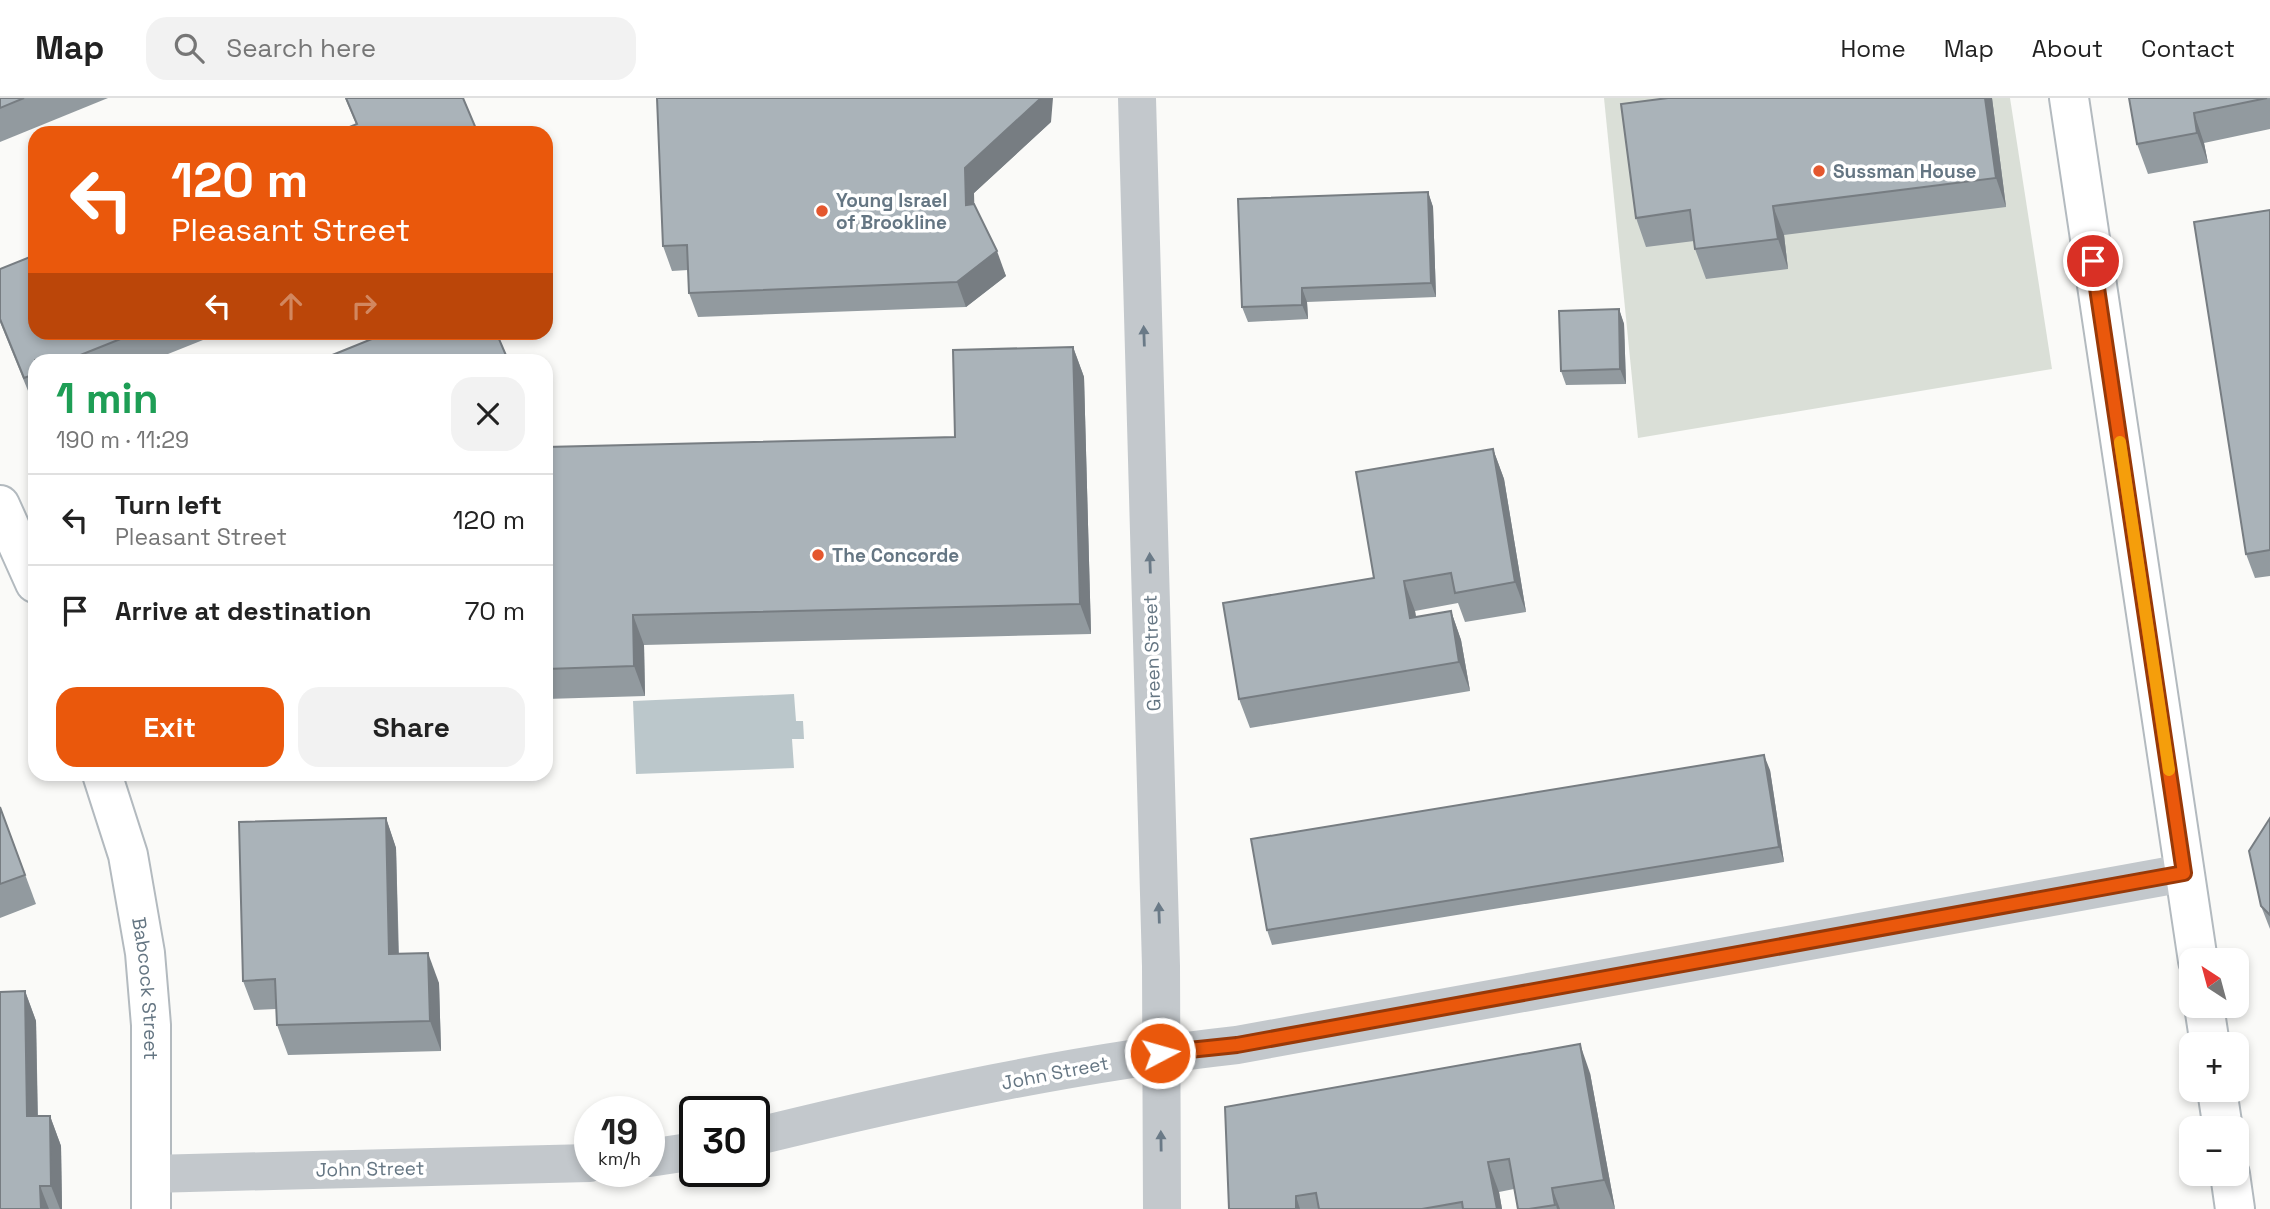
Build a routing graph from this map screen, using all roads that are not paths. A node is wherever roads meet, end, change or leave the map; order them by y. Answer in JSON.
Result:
{"nodes":[{"id":1,"x":1138,"y":98,"type":"edge"},
{"id":2,"x":2069,"y":98,"type":"edge"},
{"id":3,"x":0,"y":505,"type":"edge"},
{"id":4,"x":28,"y":567,"type":"edge"},
{"id":5,"x":104,"y":781,"type":"edge"},
{"id":6,"x":2184,"y":873,"type":"junction"},
{"id":7,"x":2196,"y":948,"type":"edge"},
{"id":8,"x":1160,"y":1053,"type":"junction"},
{"id":9,"x":770,"y":1133,"type":"edge"},
{"id":10,"x":574,"y":1164,"type":"edge"},
{"id":11,"x":2232,"y":1186,"type":"edge"},
{"id":12,"x":151,"y":1191,"type":"edge"},
{"id":13,"x":1162,"y":1209,"type":"edge"},
{"id":14,"x":2235,"y":1209,"type":"edge"}],
"edges":[{"from":8,"to":1,"type":"street","name":"Green Street","one_way":true},
{"from":2,"to":6,"type":"street"},
{"from":3,"to":4,"type":"street"},
{"from":5,"to":12,"type":"street","name":"Babcock Street"},
{"from":6,"to":7,"type":"street"},
{"from":6,"to":8,"type":"street","name":"John Street"},
{"from":8,"to":9,"type":"street","name":"John Street"},
{"from":13,"to":8,"type":"street","name":"Green Street","one_way":true},
{"from":10,"to":12,"type":"street","name":"John Street"},
{"from":11,"to":14,"type":"street"}]}
